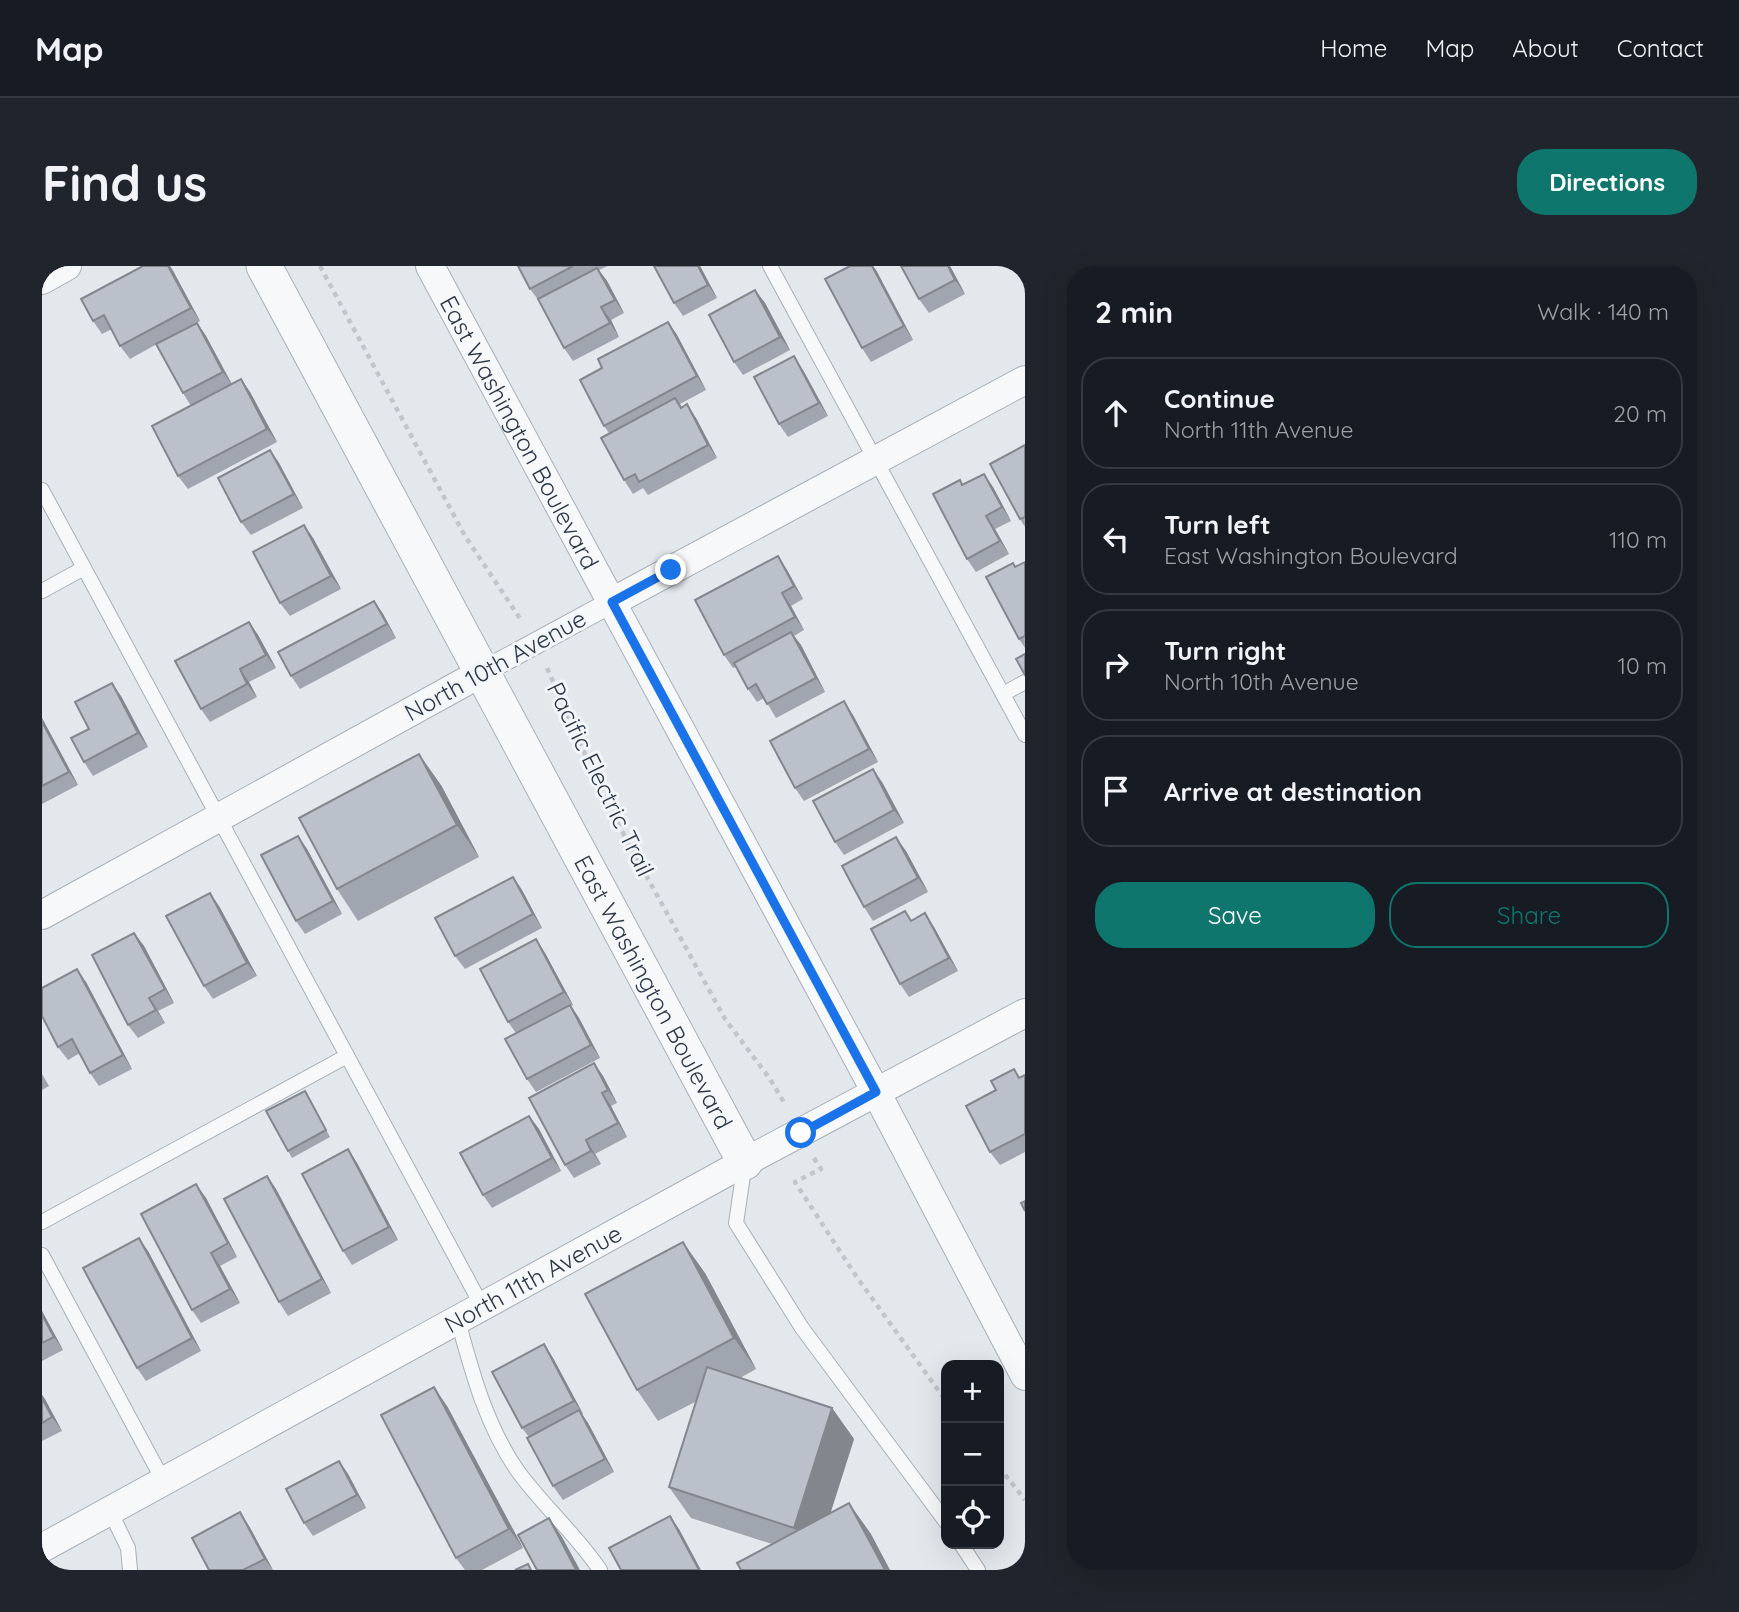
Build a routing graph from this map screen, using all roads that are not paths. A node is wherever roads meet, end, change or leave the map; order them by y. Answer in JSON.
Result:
{"nodes":[{"id":1,"x":67,"y":266,"type":"edge"},
{"id":2,"x":264,"y":266,"type":"edge"},
{"id":3,"x":430,"y":266,"type":"edge"},
{"id":4,"x":770,"y":266,"type":"edge"},
{"id":5,"x":42,"y":279,"type":"edge"},
{"id":6,"x":1025,"y":380,"type":"edge"},
{"id":7,"x":875,"y":462,"type":"junction"},
{"id":8,"x":42,"y":490,"type":"edge"},
{"id":9,"x":84,"y":568,"type":"junction"},
{"id":10,"x":42,"y":591,"type":"edge"},
{"id":11,"x":612,"y":602,"type":"junction"},
{"id":12,"x":481,"y":673,"type":"junction"},
{"id":13,"x":1025,"y":682,"type":"edge"},
{"id":14,"x":1003,"y":694,"type":"junction"},
{"id":15,"x":1025,"y":735,"type":"edge"},
{"id":16,"x":219,"y":818,"type":"junction"},
{"id":17,"x":42,"y":915,"type":"edge"},
{"id":18,"x":1025,"y":1013,"type":"edge"},
{"id":19,"x":348,"y":1056,"type":"junction"},
{"id":20,"x":876,"y":1092,"type":"junction"},
{"id":21,"x":745,"y":1162,"type":"junction"},
{"id":22,"x":42,"y":1222,"type":"edge"},
{"id":23,"x":42,"y":1255,"type":"edge"},
{"id":24,"x":482,"y":1306,"type":"junction"},
{"id":25,"x":458,"y":1321,"type":"junction"},
{"id":26,"x":1025,"y":1376,"type":"edge"},
{"id":27,"x":164,"y":1482,"type":"junction"},
{"id":28,"x":110,"y":1511,"type":"junction"},
{"id":29,"x":941,"y":1515,"type":"edge"},
{"id":30,"x":42,"y":1548,"type":"edge"},
{"id":31,"x":964,"y":1549,"type":"edge"},
{"id":32,"x":130,"y":1570,"type":"edge"},
{"id":33,"x":600,"y":1570,"type":"edge"},
{"id":34,"x":978,"y":1570,"type":"edge"}],
"edges":[{"from":1,"to":5,"type":"street"},
{"from":2,"to":12,"type":"street","name":"East Washington Boulevard"},
{"from":3,"to":11,"type":"street","name":"East Washington Boulevard"},
{"from":4,"to":7,"type":"lane"},
{"from":6,"to":7,"type":"street","name":"North 10th Avenue"},
{"from":7,"to":11,"type":"street","name":"North 10th Avenue"},
{"from":7,"to":14,"type":"lane"},
{"from":8,"to":9,"type":"lane"},
{"from":9,"to":10,"type":"lane"},
{"from":9,"to":16,"type":"lane"},
{"from":11,"to":12,"type":"street","name":"North 10th Avenue"},
{"from":11,"to":20,"type":"street","name":"East Washington Boulevard"},
{"from":12,"to":16,"type":"street","name":"North 10th Avenue"},
{"from":12,"to":21,"type":"street","name":"East Washington Boulevard"},
{"from":13,"to":14,"type":"lane"},
{"from":14,"to":15,"type":"lane"},
{"from":16,"to":17,"type":"street","name":"North 10th Avenue"},
{"from":16,"to":19,"type":"lane"},
{"from":18,"to":20,"type":"street","name":"North 11th Avenue"},
{"from":19,"to":22,"type":"lane"},
{"from":19,"to":24,"type":"lane"},
{"from":20,"to":21,"type":"street","name":"North 11th Avenue"},
{"from":20,"to":26,"type":"street","name":"East Washington Boulevard"},
{"from":21,"to":24,"type":"street","name":"North 11th Avenue"},
{"from":21,"to":29,"type":"lane"},
{"from":23,"to":27,"type":"lane"},
{"from":24,"to":25,"type":"street","name":"North 11th Avenue"},
{"from":25,"to":27,"type":"street","name":"North 11th Avenue"},
{"from":25,"to":33,"type":"lane"},
{"from":27,"to":28,"type":"street","name":"North 11th Avenue"},
{"from":28,"to":30,"type":"street","name":"North 11th Avenue"},
{"from":28,"to":32,"type":"lane"},
{"from":31,"to":34,"type":"lane"}]}
